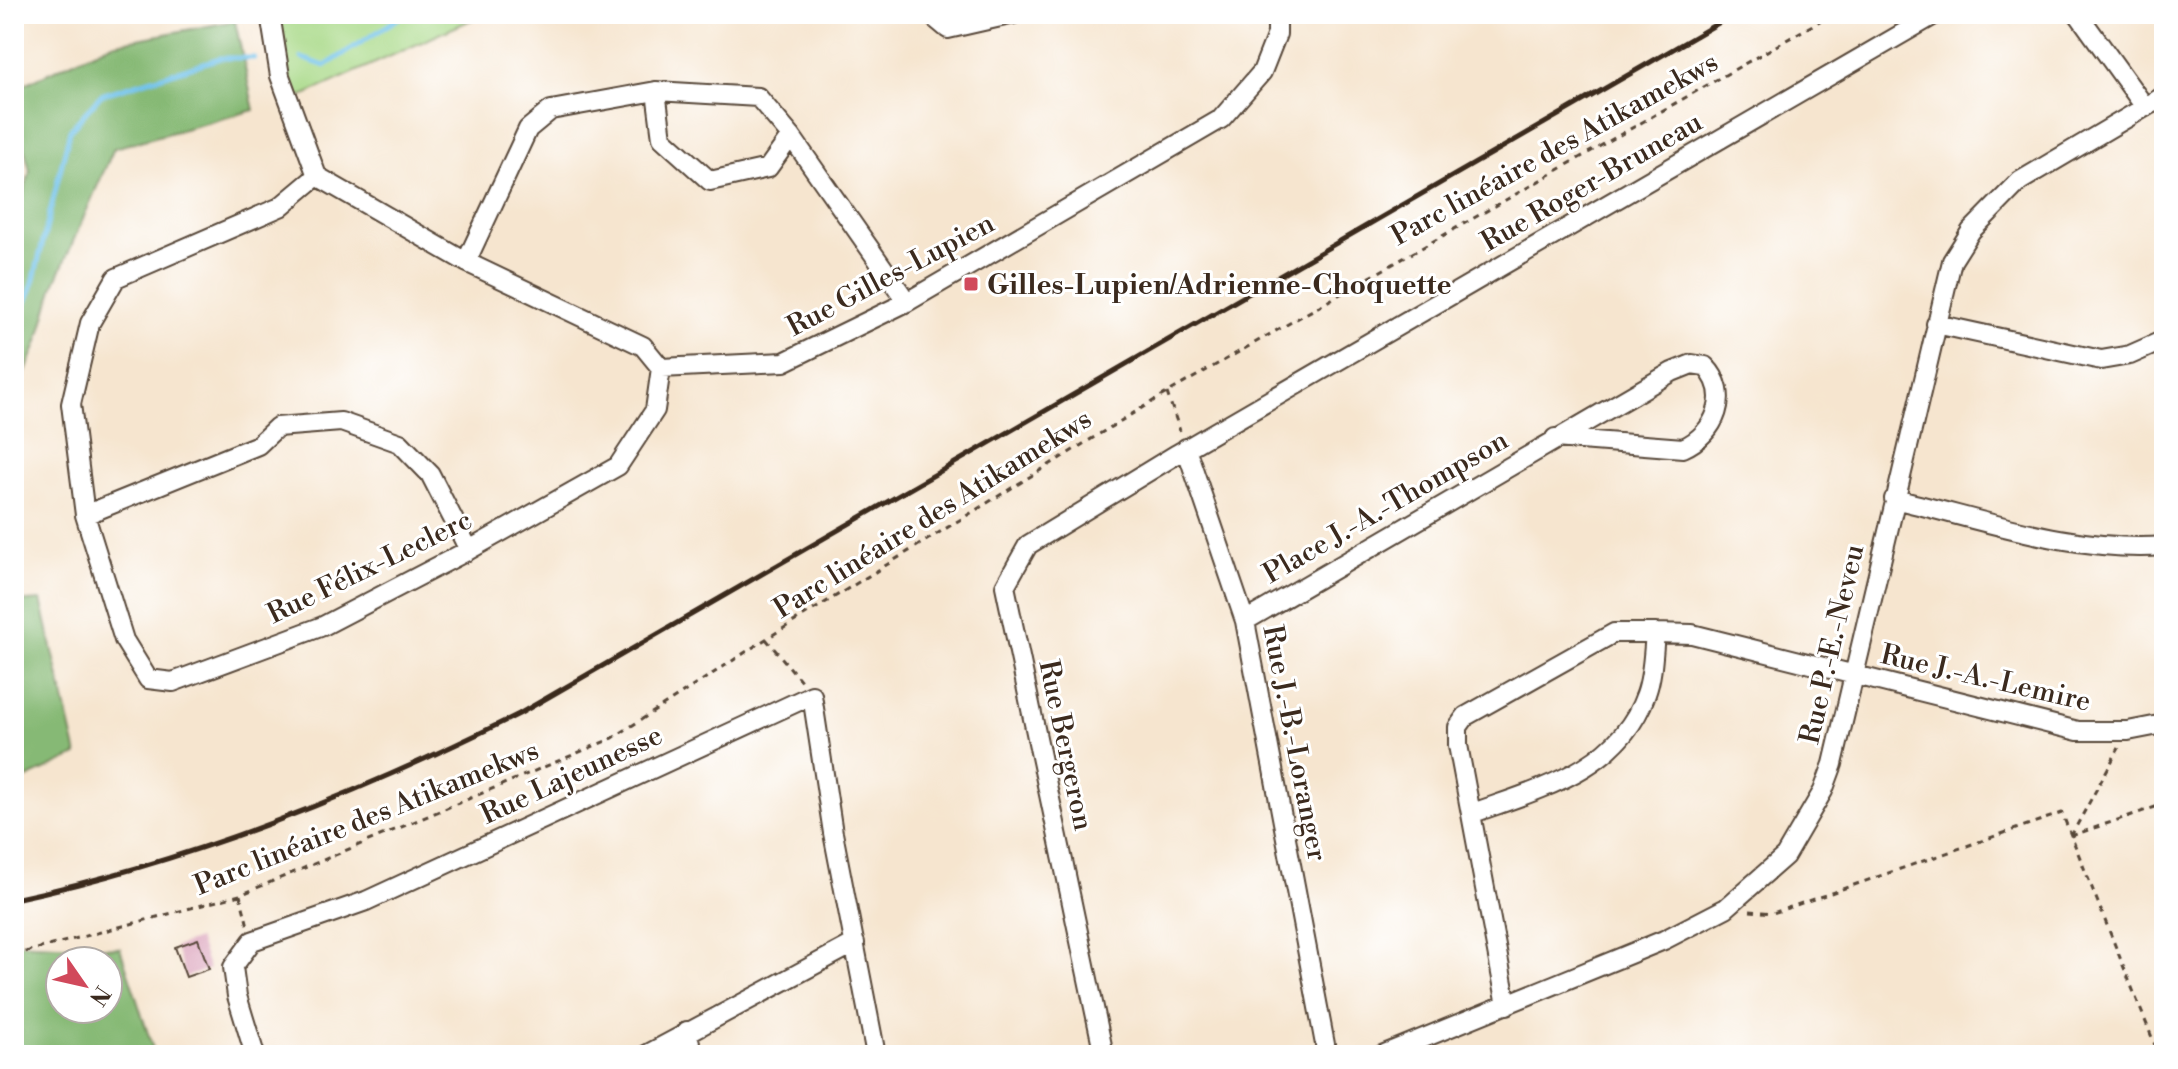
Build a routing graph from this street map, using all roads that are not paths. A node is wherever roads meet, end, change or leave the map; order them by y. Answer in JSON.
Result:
{"nodes":[{"id":1,"x":270,"y":14,"type":"edge"},
{"id":2,"x":930,"y":14,"type":"edge"},
{"id":3,"x":1014,"y":14,"type":"edge"},
{"id":4,"x":1277,"y":14,"type":"edge"},
{"id":5,"x":1936,"y":14,"type":"edge"},
{"id":6,"x":2078,"y":14,"type":"edge"},
{"id":7,"x":656,"y":91,"type":"junction"},
{"id":8,"x":2164,"y":96,"type":"edge"},
{"id":9,"x":2145,"y":107,"type":"junction"},
{"id":10,"x":791,"y":136,"type":"junction"},
{"id":11,"x":317,"y":176,"type":"junction"},
{"id":12,"x":466,"y":262,"type":"junction"},
{"id":13,"x":907,"y":302,"type":"junction"},
{"id":14,"x":1936,"y":324,"type":"junction"},
{"id":15,"x":2164,"y":340,"type":"edge"},
{"id":16,"x":661,"y":368,"type":"junction"},
{"id":17,"x":1555,"y":438,"type":"junction"},
{"id":18,"x":1186,"y":448,"type":"junction"},
{"id":19,"x":1109,"y":495,"type":"joint"},
{"id":20,"x":1894,"y":499,"type":"junction"},
{"id":21,"x":85,"y":515,"type":"junction"},
{"id":22,"x":2164,"y":546,"type":"edge"},
{"id":23,"x":469,"y":550,"type":"junction"},
{"id":24,"x":1245,"y":621,"type":"junction"},
{"id":25,"x":1655,"y":633,"type":"junction"},
{"id":26,"x":1851,"y":674,"type":"junction"},
{"id":27,"x":2164,"y":724,"type":"edge"},
{"id":28,"x":1473,"y":813,"type":"junction"},
{"id":29,"x":855,"y":943,"type":"junction"},
{"id":30,"x":1507,"y":1005,"type":"junction"},
{"id":31,"x":687,"y":1031,"type":"junction"},
{"id":32,"x":255,"y":1055,"type":"edge"},
{"id":33,"x":646,"y":1055,"type":"edge"},
{"id":34,"x":693,"y":1055,"type":"edge"},
{"id":35,"x":876,"y":1055,"type":"edge"},
{"id":36,"x":1104,"y":1055,"type":"edge"},
{"id":37,"x":1327,"y":1055,"type":"edge"},
{"id":38,"x":1382,"y":1055,"type":"edge"}],
"edges":[{"from":1,"to":11,"type":"street"},
{"from":2,"to":3,"type":"street"},
{"from":4,"to":13,"type":"street","name":"Rue Gilles-Lupien"},
{"from":5,"to":18,"type":"street","name":"Rue Roger-Bruneau"},
{"from":6,"to":9,"type":"street"},
{"from":7,"to":10,"type":"street"},
{"from":7,"to":10,"type":"street"},
{"from":7,"to":12,"type":"street"},
{"from":8,"to":9,"type":"street","name":"Rue P.-E.-Neveu"},
{"from":9,"to":14,"type":"street","name":"Rue P.-E.-Neveu"},
{"from":10,"to":13,"type":"street"},
{"from":11,"to":12,"type":"street"},
{"from":11,"to":21,"type":"street","name":"Rue Félix-Leclerc"},
{"from":12,"to":16,"type":"street"},
{"from":13,"to":16,"type":"street","name":"Rue Gilles-Lupien"},
{"from":14,"to":15,"type":"street"},
{"from":14,"to":20,"type":"street","name":"Rue P.-E.-Neveu"},
{"from":16,"to":23,"type":"street","name":"Rue Félix-Leclerc"},
{"from":17,"to":17,"type":"street","name":"Place J.-A.-Thompson"},
{"from":17,"to":24,"type":"street","name":"Place J.-A.-Thompson"},
{"from":18,"to":19,"type":"street","name":"Rue Roger-Bruneau"},
{"from":18,"to":24,"type":"street","name":"Rue J.-B.-Loranger"},
{"from":19,"to":36,"type":"street","name":"Rue Bergeron"},
{"from":20,"to":22,"type":"street"},
{"from":20,"to":26,"type":"street","name":"Rue P.-E.-Neveu"},
{"from":21,"to":23,"type":"street"},
{"from":21,"to":23,"type":"street","name":"Rue Félix-Leclerc"},
{"from":24,"to":37,"type":"street","name":"Rue J.-B.-Loranger"},
{"from":25,"to":26,"type":"street","name":"Rue J.-A.-Lemire"},
{"from":25,"to":28,"type":"street"},
{"from":25,"to":28,"type":"street","name":"Rue J.-A.-Lemire"},
{"from":26,"to":27,"type":"street","name":"Rue J.-A.-Lemire"},
{"from":26,"to":30,"type":"street","name":"Rue P.-E.-Neveu"},
{"from":28,"to":30,"type":"street","name":"Rue J.-A.-Lemire"},
{"from":29,"to":31,"type":"street"},
{"from":29,"to":32,"type":"street","name":"Rue Lajeunesse"},
{"from":29,"to":35,"type":"street"},
{"from":30,"to":38,"type":"street","name":"Rue P.-E.-Neveu"},
{"from":31,"to":33,"type":"street"},
{"from":31,"to":34,"type":"street"}]}
